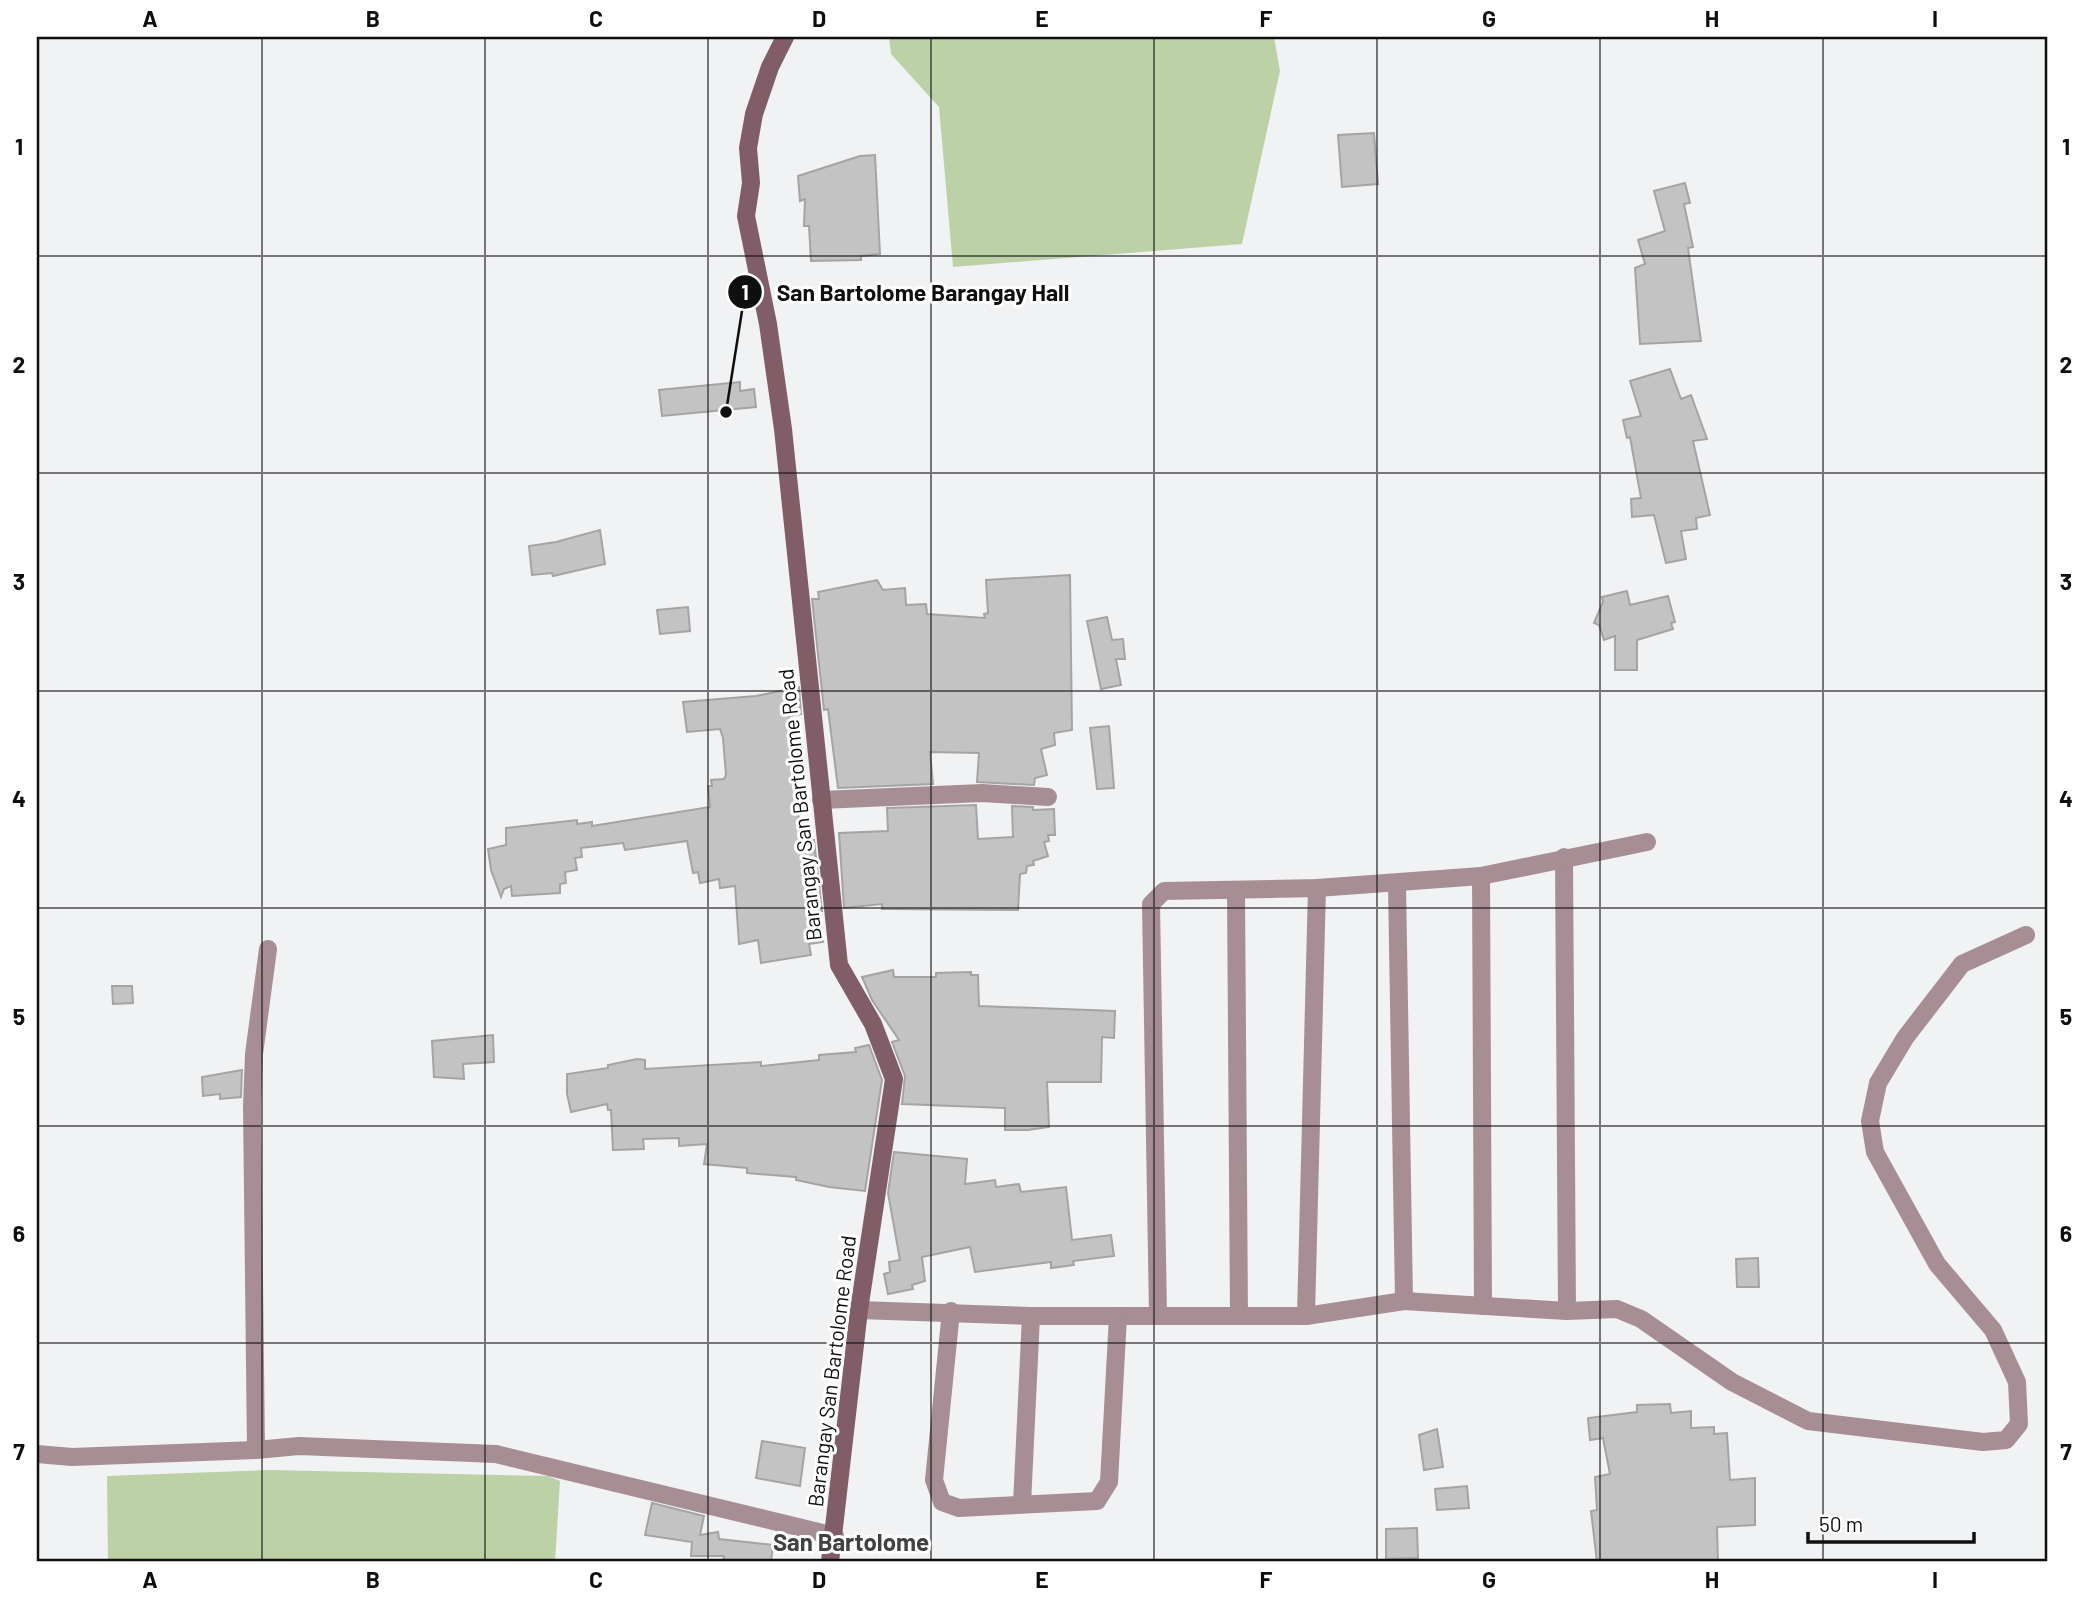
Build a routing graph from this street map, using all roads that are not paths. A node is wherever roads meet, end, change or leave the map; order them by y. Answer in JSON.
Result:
{"nodes":[{"id":1,"x":785,"y":37,"type":"edge"},
{"id":2,"x":1048,"y":797,"type":"dead end"},
{"id":3,"x":821,"y":800,"type":"junction"},
{"id":4,"x":1647,"y":842,"type":"dead end"},
{"id":5,"x":1564,"y":857,"type":"junction"},
{"id":6,"x":1480,"y":876,"type":"junction"},
{"id":7,"x":1397,"y":884,"type":"junction"},
{"id":8,"x":1317,"y":888,"type":"junction"},
{"id":9,"x":1236,"y":891,"type":"junction"},
{"id":10,"x":2026,"y":935,"type":"dead end"},
{"id":11,"x":268,"y":949,"type":"dead end"},
{"id":12,"x":1404,"y":1301,"type":"junction"},
{"id":13,"x":1483,"y":1306,"type":"junction"},
{"id":14,"x":859,"y":1310,"type":"junction"},
{"id":15,"x":951,"y":1311,"type":"junction"},
{"id":16,"x":1567,"y":1311,"type":"junction"},
{"id":17,"x":1118,"y":1315,"type":"junction"},
{"id":18,"x":1158,"y":1315,"type":"junction"},
{"id":19,"x":1031,"y":1316,"type":"junction"},
{"id":20,"x":1239,"y":1316,"type":"junction"},
{"id":21,"x":1306,"y":1316,"type":"junction"},
{"id":22,"x":256,"y":1450,"type":"junction"},
{"id":23,"x":37,"y":1454,"type":"edge"},
{"id":24,"x":1022,"y":1504,"type":"junction"},
{"id":25,"x":835,"y":1536,"type":"junction"},
{"id":26,"x":830,"y":1562,"type":"edge"}],
"edges":[{"from":1,"to":3,"type":"street","name":"Barangay San Bartolome Road"},
{"from":2,"to":3,"type":"street"},
{"from":3,"to":14,"type":"street","name":"Barangay San Bartolome Road"},
{"from":4,"to":5,"type":"street"},
{"from":5,"to":6,"type":"street"},
{"from":5,"to":16,"type":"street"},
{"from":6,"to":7,"type":"street"},
{"from":6,"to":13,"type":"street"},
{"from":7,"to":8,"type":"street"},
{"from":7,"to":12,"type":"street"},
{"from":8,"to":9,"type":"street"},
{"from":8,"to":21,"type":"street"},
{"from":9,"to":18,"type":"street"},
{"from":9,"to":20,"type":"street"},
{"from":10,"to":16,"type":"street"},
{"from":11,"to":22,"type":"street"},
{"from":12,"to":13,"type":"street"},
{"from":12,"to":21,"type":"street"},
{"from":13,"to":16,"type":"street"},
{"from":14,"to":15,"type":"street"},
{"from":14,"to":25,"type":"street","name":"Barangay San Bartolome Road"},
{"from":15,"to":19,"type":"street"},
{"from":15,"to":24,"type":"street"},
{"from":17,"to":18,"type":"street"},
{"from":17,"to":19,"type":"street"},
{"from":17,"to":24,"type":"street"},
{"from":18,"to":20,"type":"street"},
{"from":19,"to":24,"type":"street"},
{"from":20,"to":21,"type":"street"},
{"from":22,"to":23,"type":"street"},
{"from":22,"to":25,"type":"street"},
{"from":25,"to":26,"type":"street","name":"Barangay San Bartolome Road"}]}
